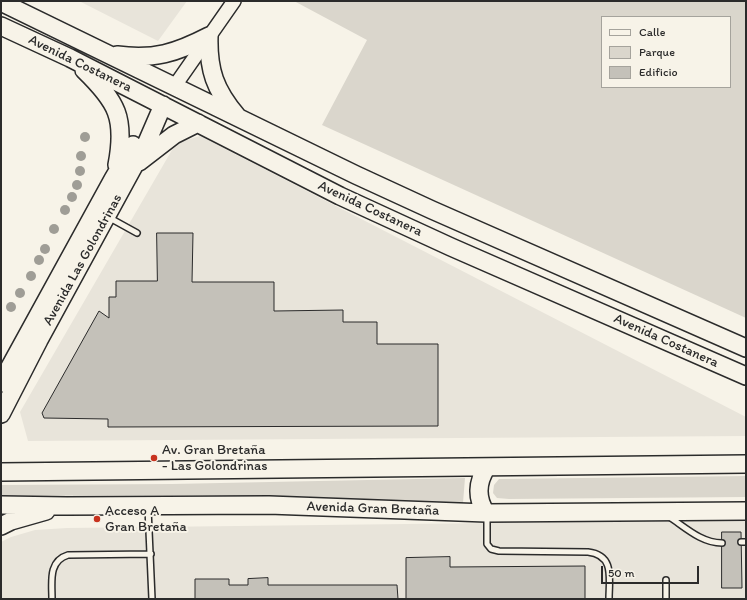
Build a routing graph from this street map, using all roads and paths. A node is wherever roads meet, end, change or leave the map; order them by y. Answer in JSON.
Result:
{"nodes":[{"id":1,"x":234,"y":1,"type":"edge"},
{"id":2,"x":1,"y":2,"type":"edge"},
{"id":3,"x":1,"y":26,"type":"edge"},
{"id":4,"x":209,"y":36,"type":"junction"},
{"id":5,"x":106,"y":54,"type":"junction"},
{"id":6,"x":70,"y":58,"type":"junction"},
{"id":7,"x":174,"y":87,"type":"junction"},
{"id":8,"x":163,"y":105,"type":"junction"},
{"id":9,"x":239,"y":119,"type":"junction"},
{"id":10,"x":198,"y":123,"type":"junction"},
{"id":11,"x":133,"y":168,"type":"junction"},
{"id":12,"x":113,"y":179,"type":"junction"},
{"id":13,"x":107,"y":216,"type":"junction"},
{"id":14,"x":137,"y":233,"type":"dead end"},
{"id":15,"x":746,"y":348,"type":"edge"},
{"id":16,"x":746,"y":376,"type":"edge"},
{"id":17,"x":2,"y":379,"type":"edge"},
{"id":18,"x":1,"y":414,"type":"edge"},
{"id":19,"x":1,"y":459,"type":"edge"},
{"id":20,"x":746,"y":464,"type":"edge"},
{"id":21,"x":487,"y":467,"type":"junction"},
{"id":22,"x":8,"y":472,"type":"edge"},
{"id":23,"x":1,"y":505,"type":"edge"},
{"id":24,"x":148,"y":505,"type":"junction"},
{"id":25,"x":67,"y":506,"type":"junction"},
{"id":26,"x":661,"y":511,"type":"junction"},
{"id":27,"x":746,"y":511,"type":"edge"},
{"id":28,"x":486,"y":513,"type":"junction"},
{"id":29,"x":1,"y":526,"type":"edge"},
{"id":30,"x":722,"y":543,"type":"dead end"},
{"id":31,"x":151,"y":554,"type":"junction"},
{"id":32,"x":666,"y":580,"type":"dead end"},
{"id":33,"x":52,"y":599,"type":"edge"},
{"id":34,"x":152,"y":599,"type":"edge"},
{"id":35,"x":609,"y":599,"type":"edge"},
{"id":36,"x":666,"y":599,"type":"edge"}],
"edges":[{"from":1,"to":4,"type":"street","name":"Avenida Las Golondrinas"},
{"from":2,"to":5,"type":"main road","name":"Avenida Costanera"},
{"from":3,"to":6,"type":"main road","name":"Avenida Costanera"},
{"from":4,"to":5,"type":"main road"},
{"from":4,"to":7,"type":"street","name":"Avenida Las Golondrinas"},
{"from":4,"to":9,"type":"main road"},
{"from":5,"to":7,"type":"main road","name":"Avenida Costanera"},
{"from":6,"to":8,"type":"main road","name":"Avenida Costanera"},
{"from":6,"to":12,"type":"main road"},
{"from":7,"to":8,"type":"main road","name":"Avenida Las Golondrinas"},
{"from":7,"to":9,"type":"main road","name":"Avenida Costanera"},
{"from":8,"to":10,"type":"main road","name":"Avenida Costanera"},
{"from":8,"to":11,"type":"main road","name":"Avenida Las Golondrinas"},
{"from":8,"to":12,"type":"main road","name":"Avenida Las Golondrinas"},
{"from":9,"to":15,"type":"main road","name":"Avenida Costanera"},
{"from":10,"to":11,"type":"main road"},
{"from":10,"to":16,"type":"main road","name":"Avenida Costanera"},
{"from":11,"to":13,"type":"main road","name":"Avenida Las Golondrinas"},
{"from":12,"to":17,"type":"main road","name":"Avenida Las Golondrinas"},
{"from":13,"to":14,"type":"lane"},
{"from":13,"to":18,"type":"main road","name":"Avenida Las Golondrinas"},
{"from":19,"to":22,"type":"main road"},
{"from":20,"to":21,"type":"main road"},
{"from":21,"to":22,"type":"main road"},
{"from":21,"to":28,"type":"main road"},
{"from":23,"to":25,"type":"main road","name":"Avenida Gran Bretaña"},
{"from":24,"to":25,"type":"main road","name":"Avenida Gran Bretaña"},
{"from":24,"to":28,"type":"main road","name":"Avenida Gran Bretaña"},
{"from":24,"to":31,"type":"lane"},
{"from":25,"to":29,"type":"main road"},
{"from":26,"to":27,"type":"main road","name":"Avenida Gran Bretaña"},
{"from":26,"to":28,"type":"main road","name":"Avenida Gran Bretaña"},
{"from":26,"to":30,"type":"lane"},
{"from":28,"to":35,"type":"lane"},
{"from":31,"to":33,"type":"lane"},
{"from":31,"to":34,"type":"lane"},
{"from":32,"to":36,"type":"lane"}]}
